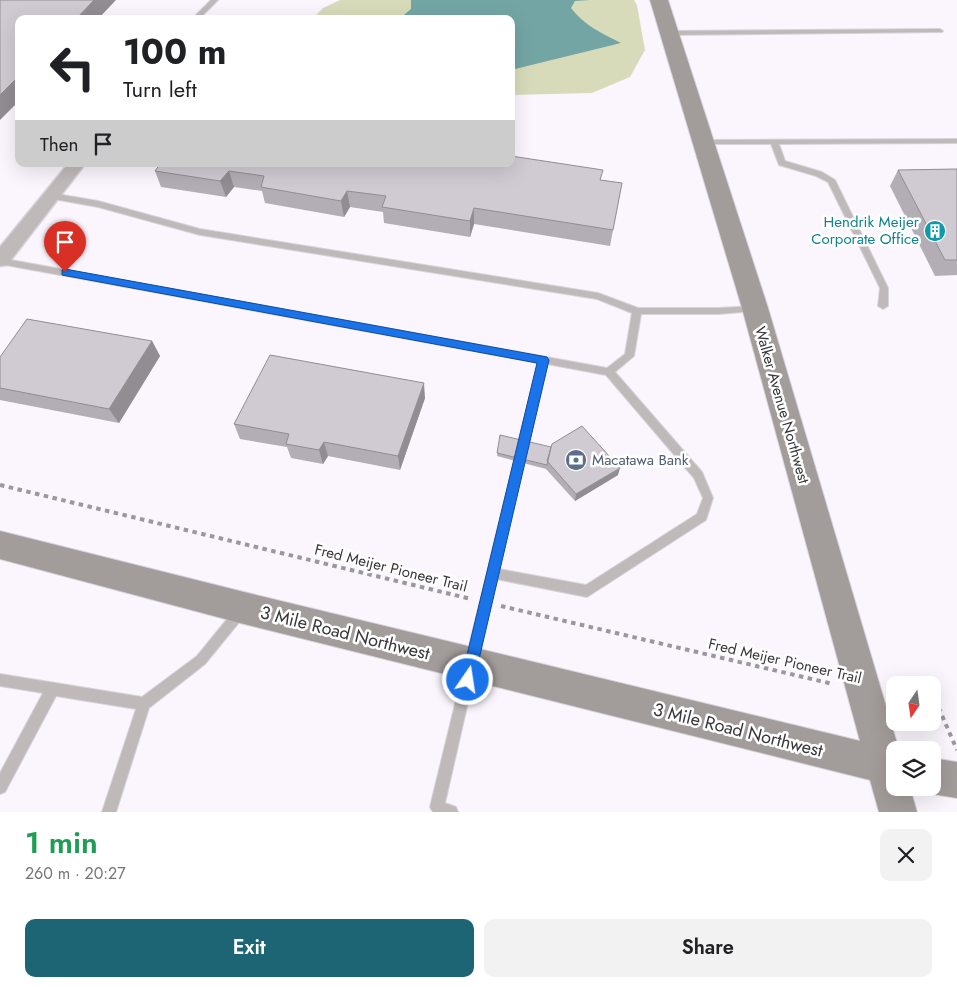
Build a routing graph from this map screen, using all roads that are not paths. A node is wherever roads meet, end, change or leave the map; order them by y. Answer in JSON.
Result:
{"nodes":[{"id":1,"x":215,"y":0,"type":"edge"},
{"id":2,"x":659,"y":0,"type":"edge"},
{"id":3,"x":199,"y":15,"type":"edge"},
{"id":4,"x":940,"y":31,"type":"dead end"},
{"id":5,"x":669,"y":33,"type":"junction"},
{"id":6,"x":957,"y":141,"type":"edge"},
{"id":7,"x":702,"y":142,"type":"junction"},
{"id":8,"x":774,"y":142,"type":"junction"},
{"id":9,"x":75,"y":167,"type":"edge"},
{"id":10,"x":51,"y":196,"type":"junction"},
{"id":11,"x":0,"y":260,"type":"edge"},
{"id":12,"x":883,"y":306,"type":"dead end"},
{"id":13,"x":755,"y":308,"type":"junction"},
{"id":14,"x":637,"y":311,"type":"junction"},
{"id":15,"x":543,"y":360,"type":"junction"},
{"id":16,"x":609,"y":372,"type":"junction"},
{"id":17,"x":0,"y":545,"type":"edge"},
{"id":18,"x":492,"y":573,"type":"junction"},
{"id":19,"x":244,"y":608,"type":"junction"},
{"id":20,"x":472,"y":664,"type":"junction"},
{"id":21,"x":0,"y":680,"type":"edge"},
{"id":22,"x":53,"y":688,"type":"junction"},
{"id":23,"x":144,"y":704,"type":"junction"},
{"id":24,"x":886,"y":756,"type":"edge"},
{"id":25,"x":886,"y":766,"type":"edge"},
{"id":26,"x":941,"y":777,"type":"edge"},
{"id":27,"x":957,"y":780,"type":"edge"},
{"id":28,"x":0,"y":787,"type":"edge"},
{"id":29,"x":895,"y":796,"type":"edge"},
{"id":30,"x":436,"y":810,"type":"edge"},
{"id":31,"x":109,"y":812,"type":"edge"},
{"id":32,"x":451,"y":812,"type":"edge"},
{"id":33,"x":898,"y":812,"type":"edge"}],
"edges":[{"from":1,"to":3,"type":"lane"},
{"from":2,"to":5,"type":"main road","name":"Walker Avenue Northwest"},
{"from":4,"to":5,"type":"lane"},
{"from":5,"to":7,"type":"main road","name":"Walker Avenue Northwest"},
{"from":6,"to":8,"type":"lane"},
{"from":7,"to":8,"type":"lane"},
{"from":7,"to":13,"type":"main road","name":"Walker Avenue Northwest"},
{"from":8,"to":12,"type":"lane"},
{"from":9,"to":10,"type":"street"},
{"from":10,"to":11,"type":"street"},
{"from":10,"to":14,"type":"lane"},
{"from":11,"to":15,"type":"lane"},
{"from":13,"to":14,"type":"lane"},
{"from":13,"to":24,"type":"main road","name":"Walker Avenue Northwest"},
{"from":14,"to":16,"type":"lane"},
{"from":15,"to":16,"type":"lane"},
{"from":15,"to":18,"type":"lane"},
{"from":16,"to":18,"type":"lane"},
{"from":17,"to":19,"type":"main road","name":"3 Mile Road Northwest"},
{"from":18,"to":20,"type":"lane"},
{"from":19,"to":20,"type":"main road","name":"3 Mile Road Northwest"},
{"from":19,"to":23,"type":"lane"},
{"from":20,"to":25,"type":"main road","name":"3 Mile Road Northwest"},
{"from":20,"to":30,"type":"lane"},
{"from":21,"to":22,"type":"lane"},
{"from":22,"to":23,"type":"lane"},
{"from":22,"to":28,"type":"lane"},
{"from":23,"to":31,"type":"lane"},
{"from":26,"to":27,"type":"main road"},
{"from":29,"to":33,"type":"main road","name":"Walker Avenue Northwest"},
{"from":30,"to":32,"type":"lane"}]}
